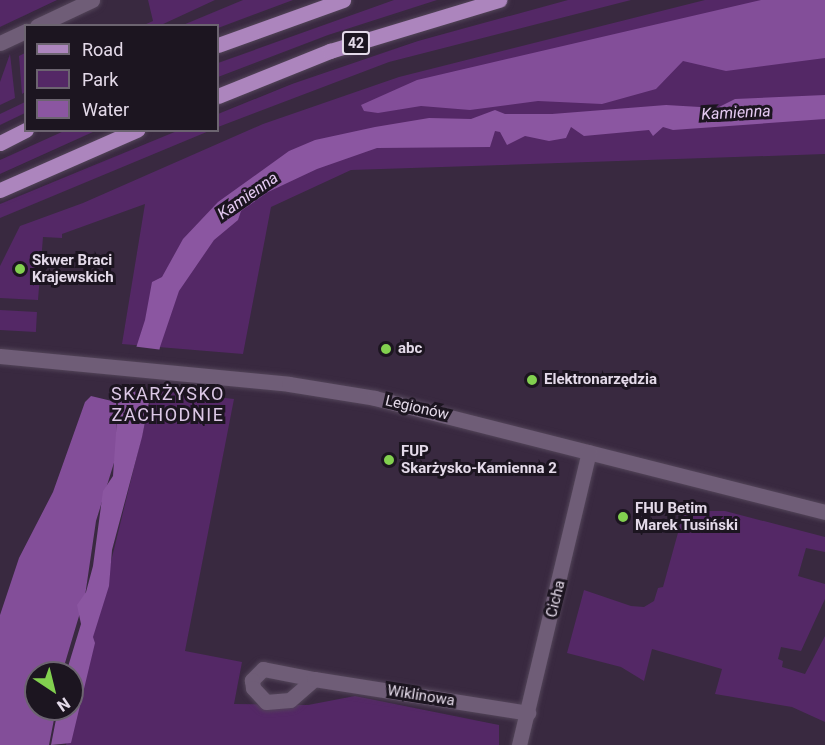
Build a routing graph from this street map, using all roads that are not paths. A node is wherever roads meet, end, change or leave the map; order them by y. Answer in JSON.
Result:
{"nodes":[{"id":1,"x":92,"y":0,"type":"edge"},
{"id":2,"x":343,"y":0,"type":"edge"},
{"id":3,"x":498,"y":0,"type":"edge"},
{"id":4,"x":41,"y":24,"type":"edge"},
{"id":5,"x":24,"y":32,"type":"edge"},
{"id":6,"x":0,"y":43,"type":"edge"},
{"id":7,"x":219,"y":45,"type":"edge"},
{"id":8,"x":219,"y":96,"type":"edge"},
{"id":9,"x":24,"y":131,"type":"edge"},
{"id":10,"x":131,"y":132,"type":"edge"},
{"id":11,"x":0,"y":143,"type":"edge"},
{"id":12,"x":0,"y":190,"type":"edge"},
{"id":13,"x":0,"y":356,"type":"edge"},
{"id":14,"x":590,"y":452,"type":"junction"},
{"id":15,"x":825,"y":512,"type":"edge"},
{"id":16,"x":314,"y":679,"type":"dead end"},
{"id":17,"x":528,"y":713,"type":"junction"},
{"id":18,"x":519,"y":745,"type":"edge"}],
"edges":[{"from":1,"to":4,"type":"street"},
{"from":2,"to":7,"type":"main road"},
{"from":3,"to":8,"type":"main road","number":"42"},
{"from":5,"to":6,"type":"street"},
{"from":9,"to":11,"type":"main road"},
{"from":10,"to":12,"type":"main road"},
{"from":13,"to":14,"type":"street","name":"Legionów"},
{"from":14,"to":15,"type":"street","name":"Legionów"},
{"from":14,"to":17,"type":"street","name":"Cicha"},
{"from":16,"to":17,"type":"street","name":"Wiklinowa"},
{"from":17,"to":18,"type":"street","name":"Cicha"}]}
